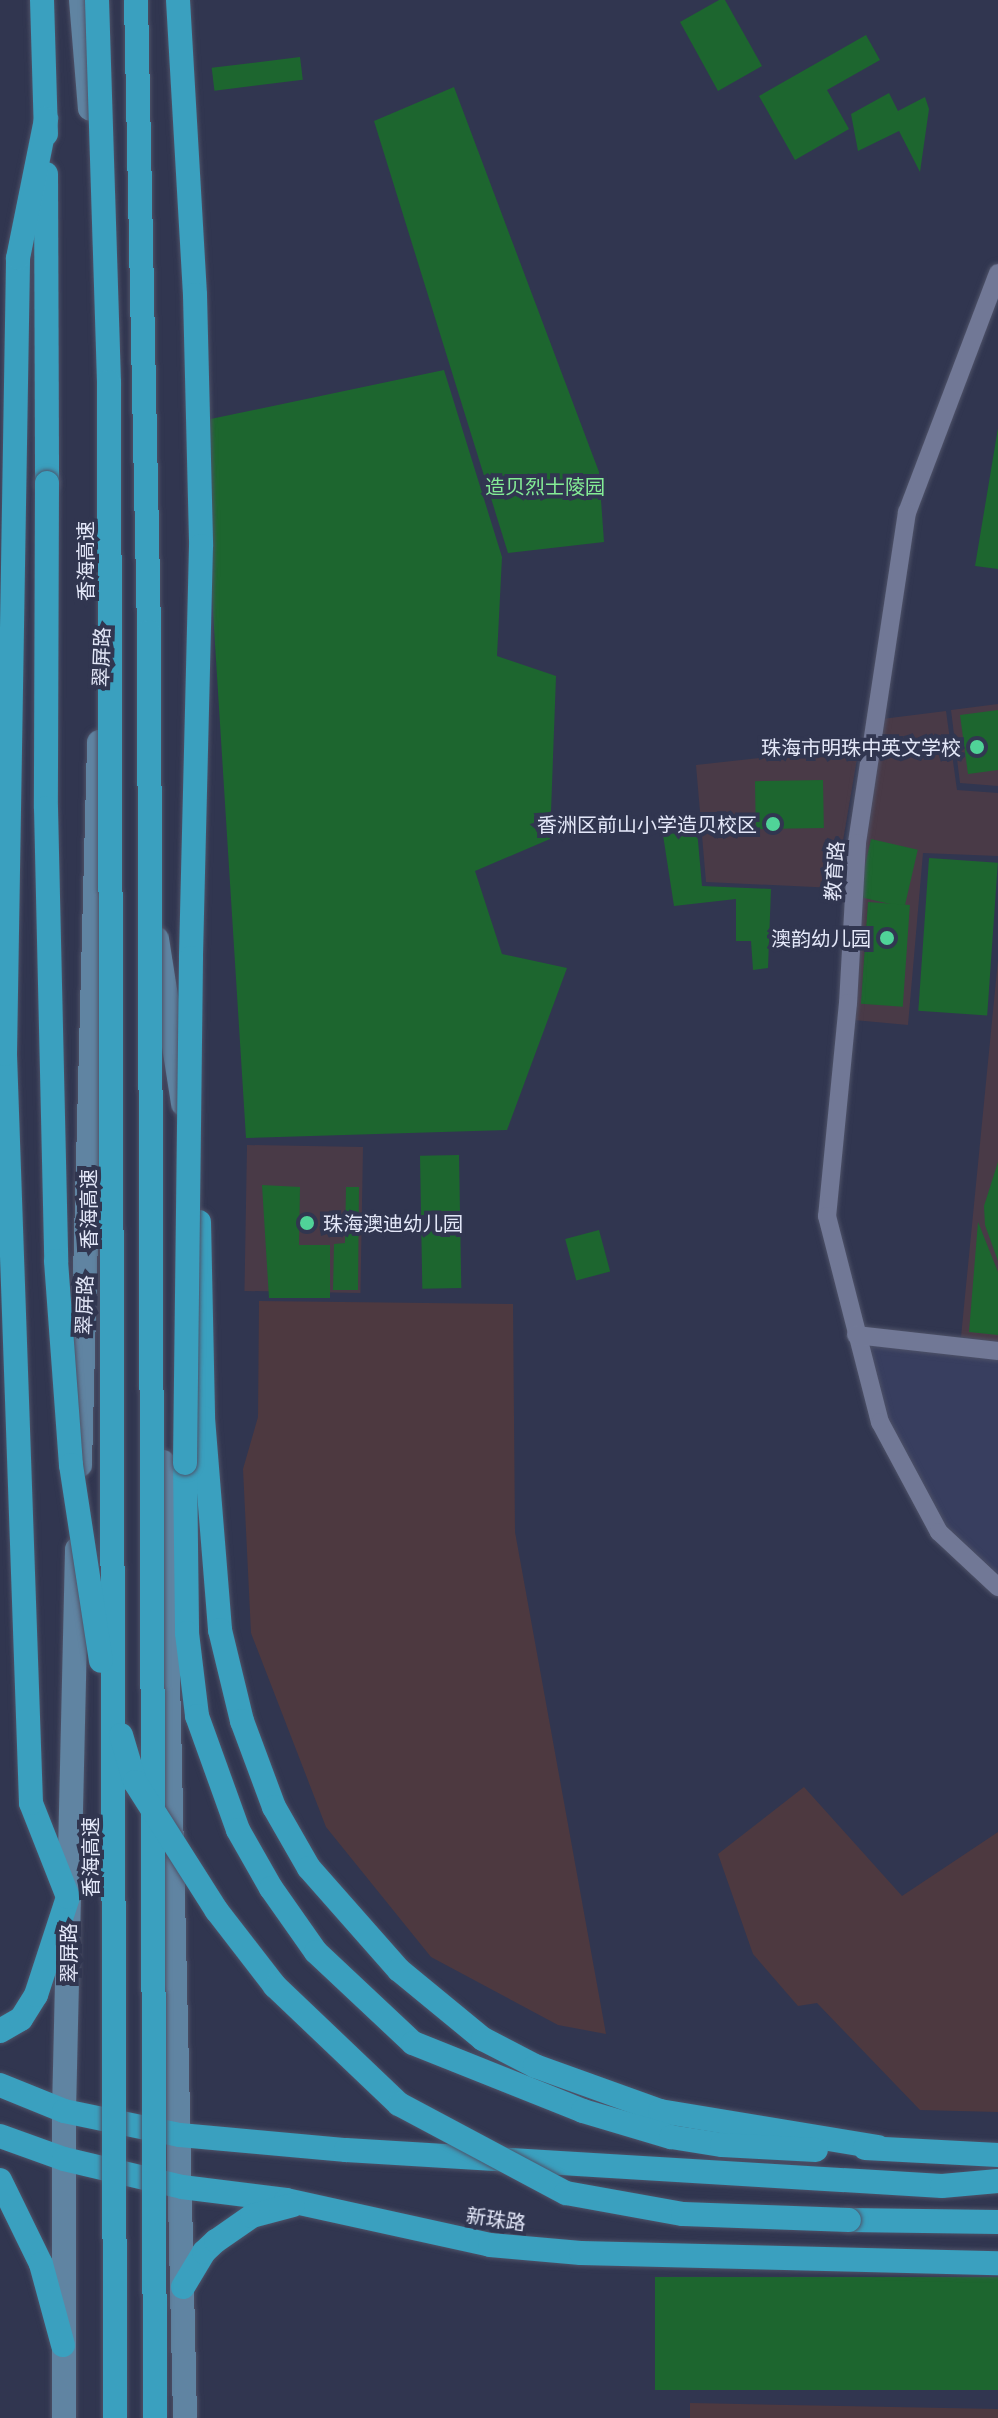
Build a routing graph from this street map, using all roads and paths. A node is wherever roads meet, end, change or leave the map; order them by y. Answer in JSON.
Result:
{"nodes":[{"id":1,"x":42,"y":0,"type":"edge"},
{"id":2,"x":81,"y":0,"type":"edge"},
{"id":3,"x":97,"y":0,"type":"edge"},
{"id":4,"x":133,"y":0,"type":"edge"},
{"id":5,"x":178,"y":0,"type":"edge"},
{"id":6,"x":46,"y":119,"type":"junction"},
{"id":7,"x":998,"y":273,"type":"edge"},
{"id":8,"x":157,"y":939,"type":"junction"},
{"id":9,"x":199,"y":1205,"type":"joint"},
{"id":10,"x":856,"y":1335,"type":"junction"},
{"id":11,"x":998,"y":1351,"type":"edge"},
{"id":12,"x":998,"y":1587,"type":"edge"},
{"id":13,"x":68,"y":1897,"type":"junction"},
{"id":14,"x":0,"y":2031,"type":"edge"},
{"id":15,"x":0,"y":2085,"type":"edge"},
{"id":16,"x":64,"y":2111,"type":"junction"},
{"id":17,"x":180,"y":2135,"type":"junction"},
{"id":18,"x":0,"y":2136,"type":"edge"},
{"id":19,"x":878,"y":2147,"type":"junction"},
{"id":20,"x":998,"y":2155,"type":"edge"},
{"id":21,"x":64,"y":2159,"type":"junction"},
{"id":22,"x":0,"y":2180,"type":"edge"},
{"id":23,"x":998,"y":2181,"type":"edge"},
{"id":24,"x":182,"y":2187,"type":"junction"},
{"id":25,"x":299,"y":2203,"type":"junction"},
{"id":26,"x":998,"y":2222,"type":"edge"},
{"id":27,"x":998,"y":2263,"type":"edge"},
{"id":28,"x":183,"y":2287,"type":"junction"},
{"id":29,"x":63,"y":2345,"type":"junction"},
{"id":30,"x":64,"y":2418,"type":"edge"},
{"id":31,"x":115,"y":2418,"type":"edge"},
{"id":32,"x":155,"y":2418,"type":"edge"},
{"id":33,"x":185,"y":2418,"type":"edge"}],
"edges":[{"from":1,"to":6,"type":"highway"},
{"from":2,"to":13,"type":"main road","name":"翠屏路"},
{"from":3,"to":31,"type":"highway","name":"香海高速","bridge":true},
{"from":4,"to":8,"type":"main road"},
{"from":4,"to":32,"type":"highway","bridge":true},
{"from":5,"to":19,"type":"highway","bridge":true},
{"from":6,"to":13,"type":"highway"},
{"from":6,"to":26,"type":"highway","bridge":true},
{"from":7,"to":10,"type":"street","name":"教育路"},
{"from":8,"to":9,"type":"main road"},
{"from":8,"to":17,"type":"main road"},
{"from":9,"to":19,"type":"highway"},
{"from":10,"to":11,"type":"street"},
{"from":10,"to":12,"type":"street","name":"教育路"},
{"from":13,"to":14,"type":"highway"},
{"from":13,"to":16,"type":"main road","name":"翠屏路"},
{"from":15,"to":16,"type":"highway"},
{"from":16,"to":17,"type":"highway"},
{"from":16,"to":21,"type":"main road","name":"翠屏路"},
{"from":17,"to":23,"type":"highway"},
{"from":17,"to":24,"type":"main road"},
{"from":18,"to":21,"type":"highway","name":"新珠路"},
{"from":19,"to":20,"type":"highway"},
{"from":21,"to":24,"type":"highway","name":"新珠路"},
{"from":21,"to":29,"type":"main road","name":"翠屏路"},
{"from":22,"to":29,"type":"highway"},
{"from":24,"to":25,"type":"highway","name":"新珠路"},
{"from":24,"to":28,"type":"main road"},
{"from":25,"to":27,"type":"highway","name":"新珠路"},
{"from":25,"to":28,"type":"highway"},
{"from":28,"to":33,"type":"main road"},
{"from":29,"to":30,"type":"main road","name":"翠屏路"}]}
